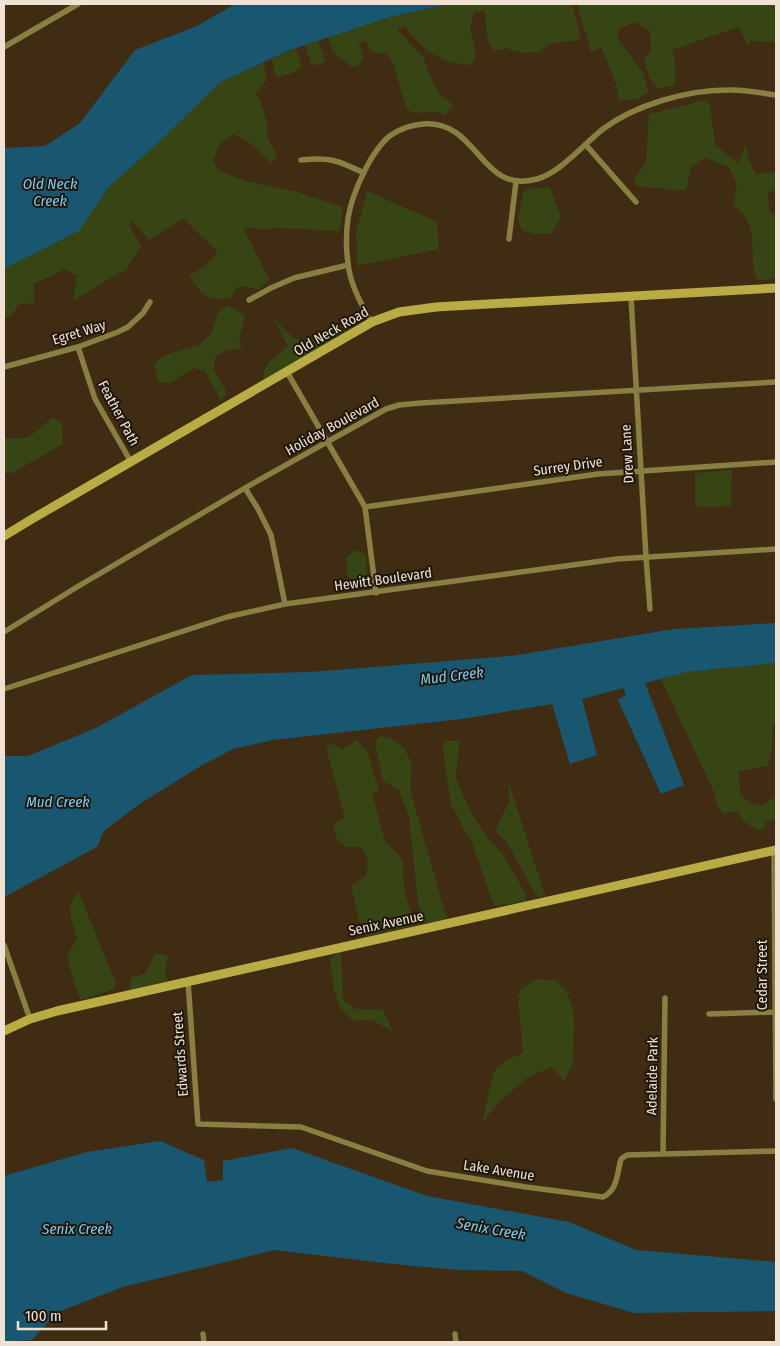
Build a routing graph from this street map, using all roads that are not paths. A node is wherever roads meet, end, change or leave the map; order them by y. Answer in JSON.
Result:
{"nodes":[{"id":1,"x":78,"y":4,"type":"edge"},
{"id":2,"x":4,"y":47,"type":"edge"},
{"id":3,"x":776,"y":95,"type":"edge"},
{"id":4,"x":586,"y":145,"type":"junction"},
{"id":5,"x":301,"y":160,"type":"dead end"},
{"id":6,"x":364,"y":172,"type":"junction"},
{"id":7,"x":516,"y":182,"type":"junction"},
{"id":8,"x":636,"y":202,"type":"dead end"},
{"id":9,"x":509,"y":239,"type":"dead end"},
{"id":10,"x":348,"y":265,"type":"junction"},
{"id":11,"x":776,"y":288,"type":"edge"},
{"id":12,"x":631,"y":297,"type":"junction"},
{"id":13,"x":249,"y":300,"type":"dead end"},
{"id":14,"x":150,"y":302,"type":"dead end"},
{"id":15,"x":372,"y":322,"type":"junction"},
{"id":16,"x":78,"y":347,"type":"junction"},
{"id":17,"x":4,"y":367,"type":"edge"},
{"id":18,"x":287,"y":372,"type":"junction"},
{"id":19,"x":776,"y":382,"type":"edge"},
{"id":20,"x":637,"y":390,"type":"junction"},
{"id":21,"x":328,"y":442,"type":"junction"},
{"id":22,"x":131,"y":462,"type":"junction"},
{"id":23,"x":776,"y":462,"type":"edge"},
{"id":24,"x":641,"y":470,"type":"junction"},
{"id":25,"x":245,"y":488,"type":"junction"},
{"id":26,"x":364,"y":507,"type":"junction"},
{"id":27,"x":4,"y":536,"type":"edge"},
{"id":28,"x":776,"y":550,"type":"edge"},
{"id":29,"x":646,"y":557,"type":"junction"},
{"id":30,"x":376,"y":593,"type":"junction"},
{"id":31,"x":285,"y":604,"type":"junction"},
{"id":32,"x":650,"y":609,"type":"dead end"},
{"id":33,"x":4,"y":632,"type":"edge"},
{"id":34,"x":4,"y":689,"type":"edge"},
{"id":35,"x":775,"y":850,"type":"edge"},
{"id":36,"x":4,"y":945,"type":"edge"},
{"id":37,"x":188,"y":981,"type":"junction"},
{"id":38,"x":665,"y":998,"type":"dead end"},
{"id":39,"x":775,"y":1012,"type":"junction"},
{"id":40,"x":708,"y":1014,"type":"dead end"},
{"id":41,"x":30,"y":1019,"type":"junction"},
{"id":42,"x":4,"y":1031,"type":"edge"},
{"id":43,"x":776,"y":1099,"type":"edge"},
{"id":44,"x":198,"y":1124,"type":"joint"},
{"id":45,"x":776,"y":1151,"type":"edge"},
{"id":46,"x":663,"y":1154,"type":"junction"},
{"id":47,"x":203,"y":1334,"type":"dead end"},
{"id":48,"x":455,"y":1334,"type":"dead end"},
{"id":49,"x":204,"y":1342,"type":"edge"},
{"id":50,"x":456,"y":1342,"type":"edge"}],
"edges":[{"from":1,"to":2,"type":"street"},
{"from":3,"to":4,"type":"street"},
{"from":4,"to":7,"type":"street"},
{"from":4,"to":8,"type":"street"},
{"from":5,"to":6,"type":"street"},
{"from":6,"to":7,"type":"street"},
{"from":6,"to":10,"type":"street"},
{"from":7,"to":9,"type":"street"},
{"from":10,"to":13,"type":"street"},
{"from":10,"to":15,"type":"street"},
{"from":11,"to":12,"type":"street","name":"Old Neck Road"},
{"from":12,"to":15,"type":"street","name":"Old Neck Road"},
{"from":12,"to":20,"type":"street","name":"Drew Lane"},
{"from":14,"to":16,"type":"street","name":"Egret Way"},
{"from":15,"to":18,"type":"street","name":"Old Neck Road"},
{"from":16,"to":17,"type":"street","name":"Egret Way"},
{"from":16,"to":22,"type":"street","name":"Feather Path"},
{"from":18,"to":21,"type":"street"},
{"from":18,"to":22,"type":"street","name":"Old Neck Road"},
{"from":19,"to":20,"type":"street","name":"Holiday Boulevard"},
{"from":20,"to":21,"type":"street","name":"Holiday Boulevard"},
{"from":20,"to":24,"type":"street","name":"Drew Lane"},
{"from":21,"to":25,"type":"street","name":"Holiday Boulevard"},
{"from":21,"to":26,"type":"street"},
{"from":22,"to":27,"type":"street","name":"Old Neck Road"},
{"from":23,"to":24,"type":"street","name":"Surrey Drive"},
{"from":24,"to":26,"type":"street","name":"Surrey Drive"},
{"from":24,"to":29,"type":"street","name":"Drew Lane"},
{"from":25,"to":31,"type":"street"},
{"from":25,"to":33,"type":"street","name":"Holiday Boulevard"},
{"from":26,"to":30,"type":"street"},
{"from":28,"to":29,"type":"street","name":"Hewitt Boulevard"},
{"from":29,"to":30,"type":"street","name":"Hewitt Boulevard"},
{"from":29,"to":32,"type":"street","name":"Drew Lane"},
{"from":30,"to":31,"type":"street","name":"Hewitt Boulevard"},
{"from":31,"to":34,"type":"street","name":"Hewitt Boulevard"},
{"from":35,"to":37,"type":"street","name":"Senix Avenue"},
{"from":35,"to":39,"type":"street","name":"Cedar Street"},
{"from":36,"to":41,"type":"street"},
{"from":37,"to":41,"type":"street","name":"Senix Avenue"},
{"from":37,"to":44,"type":"street","name":"Edwards Street"},
{"from":38,"to":46,"type":"street","name":"Adelaide Park"},
{"from":39,"to":40,"type":"street"},
{"from":39,"to":43,"type":"street","name":"Cedar Street"},
{"from":41,"to":42,"type":"street","name":"Senix Avenue"},
{"from":44,"to":46,"type":"street","name":"Lake Avenue"},
{"from":45,"to":46,"type":"street","name":"Lake Avenue"},
{"from":47,"to":49,"type":"street"},
{"from":48,"to":50,"type":"street"}]}
